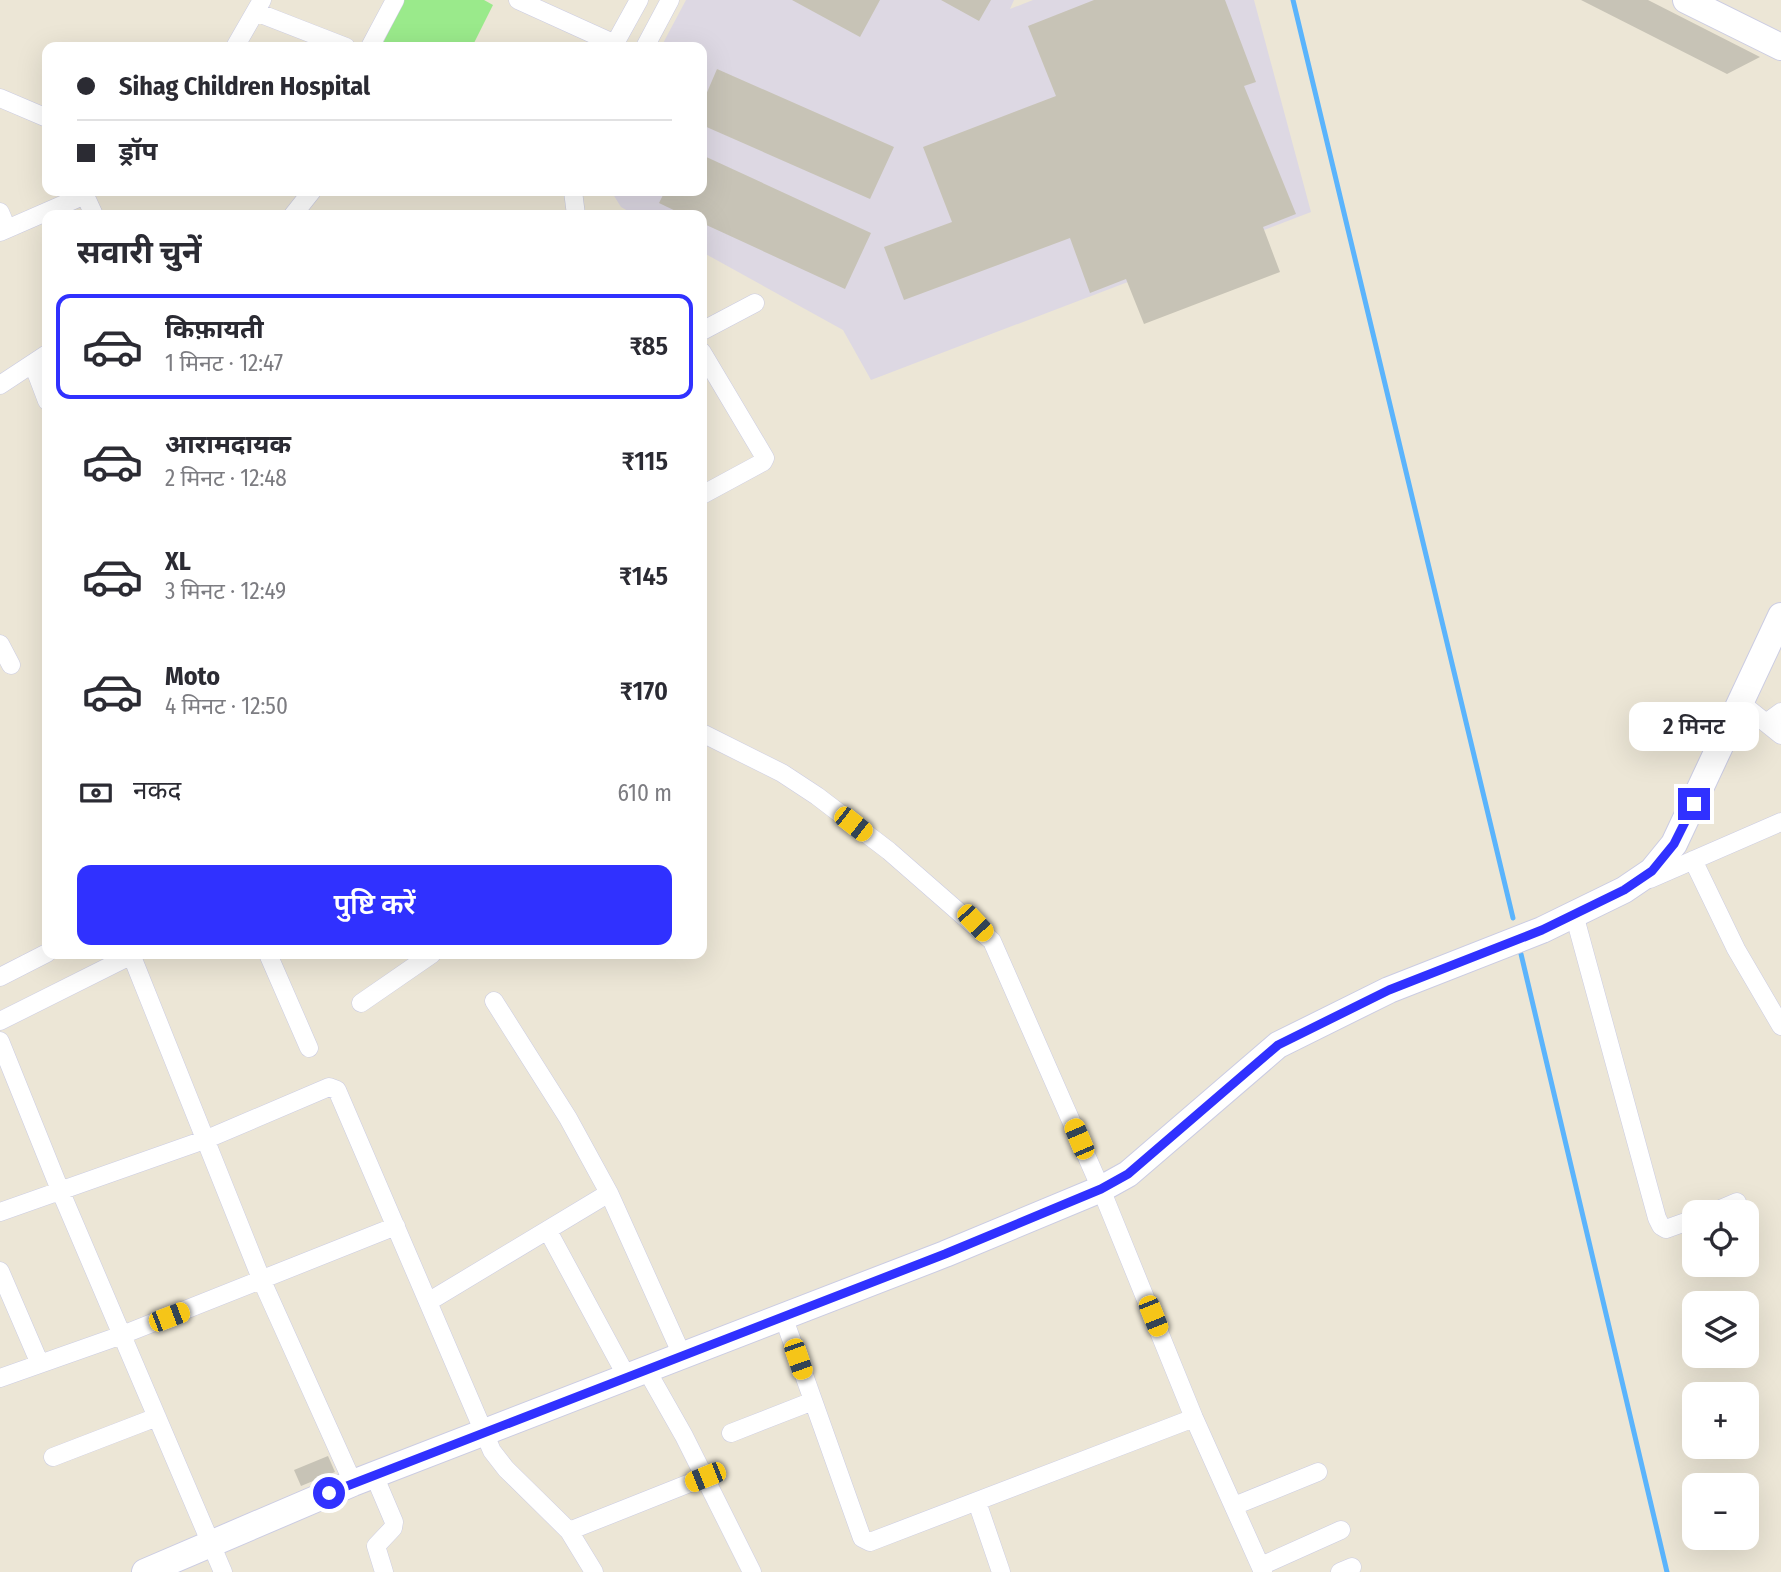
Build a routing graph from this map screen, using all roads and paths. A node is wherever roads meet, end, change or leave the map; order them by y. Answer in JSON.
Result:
{"nodes":[{"id":1,"x":395,"y":0,"type":"edge"},
{"id":2,"x":518,"y":0,"type":"edge"},
{"id":3,"x":639,"y":0,"type":"edge"},
{"id":4,"x":670,"y":0,"type":"edge"},
{"id":5,"x":1686,"y":0,"type":"edge"},
{"id":6,"x":259,"y":6,"type":"edge"},
{"id":7,"x":238,"y":42,"type":"edge"},
{"id":8,"x":335,"y":42,"type":"edge"},
{"id":9,"x":373,"y":42,"type":"edge"},
{"id":10,"x":606,"y":42,"type":"edge"},
{"id":11,"x":616,"y":42,"type":"edge"},
{"id":12,"x":648,"y":42,"type":"edge"},
{"id":13,"x":1781,"y":47,"type":"edge"},
{"id":14,"x":0,"y":99,"type":"edge"},
{"id":15,"x":42,"y":116,"type":"edge"},
{"id":16,"x":78,"y":196,"type":"edge"},
{"id":17,"x":308,"y":196,"type":"edge"},
{"id":18,"x":48,"y":210,"type":"edge"},
{"id":19,"x":297,"y":210,"type":"edge"},
{"id":20,"x":0,"y":212,"type":"edge"},
{"id":21,"x":42,"y":213,"type":"edge"},
{"id":22,"x":4,"y":231,"type":"edge"},
{"id":23,"x":755,"y":303,"type":"dead end"},
{"id":24,"x":707,"y":328,"type":"edge"},
{"id":25,"x":40,"y":359,"type":"edge"},
{"id":26,"x":707,"y":360,"type":"edge"},
{"id":27,"x":0,"y":385,"type":"edge"},
{"id":28,"x":707,"y":492,"type":"edge"},
{"id":29,"x":1781,"y":616,"type":"edge"},
{"id":30,"x":0,"y":644,"type":"edge"},
{"id":31,"x":12,"y":665,"type":"dead end"},
{"id":32,"x":1741,"y":703,"type":"junction"},
{"id":33,"x":1781,"y":712,"type":"edge"},
{"id":34,"x":1766,"y":723,"type":"junction"},
{"id":35,"x":707,"y":736,"type":"edge"},
{"id":36,"x":1781,"y":736,"type":"edge"},
{"id":37,"x":1781,"y":822,"type":"edge"},
{"id":38,"x":1693,"y":860,"type":"junction"},
{"id":39,"x":1624,"y":890,"type":"junction"},
{"id":40,"x":1574,"y":914,"type":"junction"},
{"id":41,"x":42,"y":956,"type":"edge"},
{"id":42,"x":122,"y":959,"type":"edge"},
{"id":43,"x":134,"y":959,"type":"edge"},
{"id":44,"x":270,"y":959,"type":"edge"},
{"id":45,"x":425,"y":959,"type":"edge"},
{"id":46,"x":0,"y":977,"type":"edge"},
{"id":47,"x":494,"y":1001,"type":"dead end"},
{"id":48,"x":361,"y":1003,"type":"dead end"},
{"id":49,"x":0,"y":1021,"type":"edge"},
{"id":50,"x":1781,"y":1026,"type":"edge"},
{"id":51,"x":0,"y":1041,"type":"edge"},
{"id":52,"x":309,"y":1048,"type":"dead end"},
{"id":53,"x":206,"y":1139,"type":"junction"},
{"id":54,"x":1101,"y":1189,"type":"junction"},
{"id":55,"x":60,"y":1190,"type":"junction"},
{"id":56,"x":610,"y":1193,"type":"junction"},
{"id":57,"x":0,"y":1212,"type":"edge"},
{"id":58,"x":1682,"y":1224,"type":"edge"},
{"id":59,"x":396,"y":1226,"type":"junction"},
{"id":60,"x":548,"y":1231,"type":"junction"},
{"id":61,"x":0,"y":1271,"type":"edge"},
{"id":62,"x":262,"y":1281,"type":"junction"},
{"id":63,"x":429,"y":1302,"type":"junction"},
{"id":64,"x":783,"y":1316,"type":"junction"},
{"id":65,"x":122,"y":1335,"type":"junction"},
{"id":66,"x":682,"y":1355,"type":"junction"},
{"id":67,"x":40,"y":1364,"type":"junction"},
{"id":68,"x":636,"y":1373,"type":"junction"},
{"id":69,"x":0,"y":1378,"type":"edge"},
{"id":70,"x":813,"y":1401,"type":"junction"},
{"id":71,"x":157,"y":1417,"type":"junction"},
{"id":72,"x":1194,"y":1418,"type":"junction"},
{"id":73,"x":484,"y":1433,"type":"junction"},
{"id":74,"x":731,"y":1433,"type":"dead end"},
{"id":75,"x":53,"y":1457,"type":"dead end"},
{"id":76,"x":1318,"y":1472,"type":"dead end"},
{"id":77,"x":705,"y":1477,"type":"junction"},
{"id":78,"x":363,"y":1479,"type":"junction"},
{"id":79,"x":976,"y":1502,"type":"junction"},
{"id":80,"x":1234,"y":1506,"type":"junction"},
{"id":81,"x":1341,"y":1530,"type":"dead end"},
{"id":82,"x":569,"y":1531,"type":"junction"},
{"id":83,"x":211,"y":1543,"type":"junction"},
{"id":84,"x":1262,"y":1569,"type":"edge"},
{"id":85,"x":145,"y":1572,"type":"edge"},
{"id":86,"x":223,"y":1572,"type":"edge"},
{"id":87,"x":384,"y":1572,"type":"edge"},
{"id":88,"x":594,"y":1572,"type":"edge"},
{"id":89,"x":752,"y":1572,"type":"edge"},
{"id":90,"x":1001,"y":1572,"type":"edge"}],
"edges":[{"from":1,"to":9,"type":"street"},
{"from":2,"to":10,"type":"street"},
{"from":3,"to":11,"type":"street"},
{"from":4,"to":12,"type":"street"},
{"from":5,"to":13,"type":"street"},
{"from":6,"to":7,"type":"street"},
{"from":6,"to":8,"type":"street"},
{"from":14,"to":15,"type":"street"},
{"from":16,"to":18,"type":"street"},
{"from":17,"to":19,"type":"street"},
{"from":20,"to":22,"type":"street"},
{"from":21,"to":22,"type":"street"},
{"from":23,"to":24,"type":"street"},
{"from":25,"to":27,"type":"street"},
{"from":26,"to":28,"type":"street"},
{"from":29,"to":32,"type":"street"},
{"from":30,"to":31,"type":"street"},
{"from":32,"to":34,"type":"street"},
{"from":32,"to":39,"type":"street"},
{"from":33,"to":34,"type":"street"},
{"from":34,"to":36,"type":"street"},
{"from":35,"to":54,"type":"street"},
{"from":37,"to":38,"type":"street"},
{"from":38,"to":39,"type":"street"},
{"from":38,"to":50,"type":"street"},
{"from":39,"to":40,"type":"street"},
{"from":40,"to":54,"type":"street"},
{"from":40,"to":58,"type":"street"},
{"from":41,"to":46,"type":"street"},
{"from":42,"to":49,"type":"street"},
{"from":43,"to":53,"type":"street"},
{"from":44,"to":52,"type":"street"},
{"from":45,"to":48,"type":"street"},
{"from":47,"to":56,"type":"street"},
{"from":51,"to":55,"type":"street"},
{"from":53,"to":55,"type":"street"},
{"from":53,"to":59,"type":"street"},
{"from":53,"to":62,"type":"street"},
{"from":54,"to":64,"type":"street"},
{"from":54,"to":72,"type":"street"},
{"from":55,"to":57,"type":"street"},
{"from":55,"to":65,"type":"street"},
{"from":56,"to":60,"type":"street"},
{"from":56,"to":66,"type":"street"},
{"from":59,"to":62,"type":"street"},
{"from":59,"to":63,"type":"street"},
{"from":60,"to":63,"type":"street"},
{"from":60,"to":68,"type":"street"},
{"from":61,"to":67,"type":"street"},
{"from":62,"to":65,"type":"street"},
{"from":62,"to":78,"type":"street"},
{"from":63,"to":73,"type":"street"},
{"from":64,"to":66,"type":"street"},
{"from":64,"to":70,"type":"street"},
{"from":65,"to":67,"type":"street"},
{"from":65,"to":71,"type":"street"},
{"from":66,"to":68,"type":"street"},
{"from":67,"to":69,"type":"street"},
{"from":68,"to":73,"type":"street"},
{"from":68,"to":77,"type":"street"},
{"from":70,"to":74,"type":"street"},
{"from":70,"to":79,"type":"street"},
{"from":71,"to":75,"type":"street"},
{"from":71,"to":83,"type":"street"},
{"from":72,"to":79,"type":"street"},
{"from":72,"to":80,"type":"street"},
{"from":73,"to":78,"type":"street"},
{"from":73,"to":82,"type":"street"},
{"from":76,"to":80,"type":"street"},
{"from":77,"to":82,"type":"street"},
{"from":77,"to":89,"type":"street"},
{"from":78,"to":83,"type":"street"},
{"from":78,"to":87,"type":"street"},
{"from":79,"to":90,"type":"street"},
{"from":80,"to":84,"type":"street"},
{"from":81,"to":84,"type":"street"},
{"from":82,"to":88,"type":"street"},
{"from":83,"to":85,"type":"street"},
{"from":83,"to":86,"type":"street"}]}
